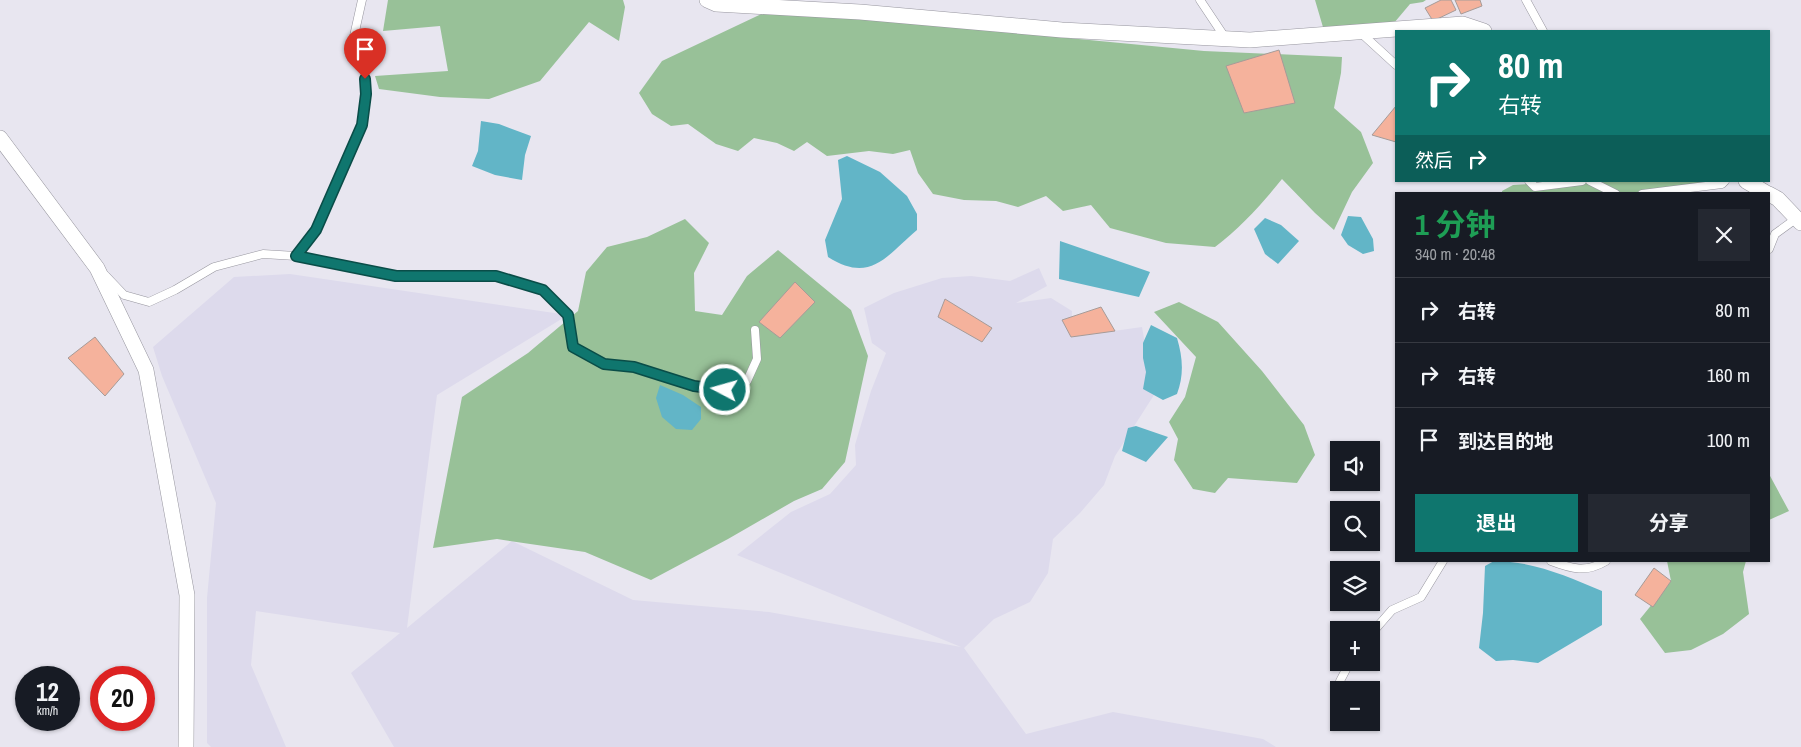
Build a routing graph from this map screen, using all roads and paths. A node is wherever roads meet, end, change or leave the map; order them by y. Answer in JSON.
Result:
{"nodes":[{"id":1,"x":362,"y":0,"type":"edge"},
{"id":2,"x":707,"y":0,"type":"edge"},
{"id":3,"x":1200,"y":0,"type":"edge"},
{"id":4,"x":1526,"y":0,"type":"edge"},
{"id":5,"x":1481,"y":30,"type":"edge"},
{"id":6,"x":1542,"y":30,"type":"edge"},
{"id":7,"x":1359,"y":31,"type":"junction"},
{"id":8,"x":1226,"y":39,"type":"junction"},
{"id":9,"x":1395,"y":64,"type":"edge"},
{"id":10,"x":0,"y":138,"type":"edge"},
{"id":11,"x":1530,"y":182,"type":"edge"},
{"id":12,"x":1574,"y":182,"type":"edge"},
{"id":13,"x":1592,"y":182,"type":"edge"},
{"id":14,"x":1724,"y":182,"type":"edge"},
{"id":15,"x":1748,"y":182,"type":"edge"},
{"id":16,"x":1612,"y":192,"type":"edge"},
{"id":17,"x":1658,"y":192,"type":"edge"},
{"id":18,"x":1765,"y":192,"type":"edge"},
{"id":19,"x":1770,"y":195,"type":"edge"},
{"id":20,"x":1799,"y":220,"type":"edge"},
{"id":21,"x":1770,"y":246,"type":"edge"},
{"id":22,"x":296,"y":256,"type":"junction"},
{"id":23,"x":97,"y":268,"type":"junction"},
{"id":24,"x":755,"y":330,"type":"dead end"},
{"id":25,"x":1442,"y":562,"type":"edge"},
{"id":26,"x":1554,"y":562,"type":"edge"},
{"id":27,"x":1604,"y":562,"type":"edge"},
{"id":28,"x":1380,"y":624,"type":"edge"},
{"id":29,"x":186,"y":747,"type":"edge"}],
"edges":[{"from":1,"to":22,"type":"lane"},
{"from":2,"to":8,"type":"street"},
{"from":3,"to":8,"type":"lane"},
{"from":4,"to":6,"type":"lane"},
{"from":5,"to":7,"type":"street"},
{"from":7,"to":8,"type":"street"},
{"from":7,"to":9,"type":"lane"},
{"from":10,"to":23,"type":"street"},
{"from":11,"to":12,"type":"lane"},
{"from":13,"to":16,"type":"lane"},
{"from":14,"to":17,"type":"lane"},
{"from":15,"to":18,"type":"street"},
{"from":19,"to":20,"type":"street"},
{"from":20,"to":21,"type":"lane"},
{"from":22,"to":23,"type":"lane"},
{"from":22,"to":24,"type":"lane"},
{"from":23,"to":29,"type":"street"},
{"from":25,"to":28,"type":"lane"},
{"from":26,"to":27,"type":"lane"}]}
